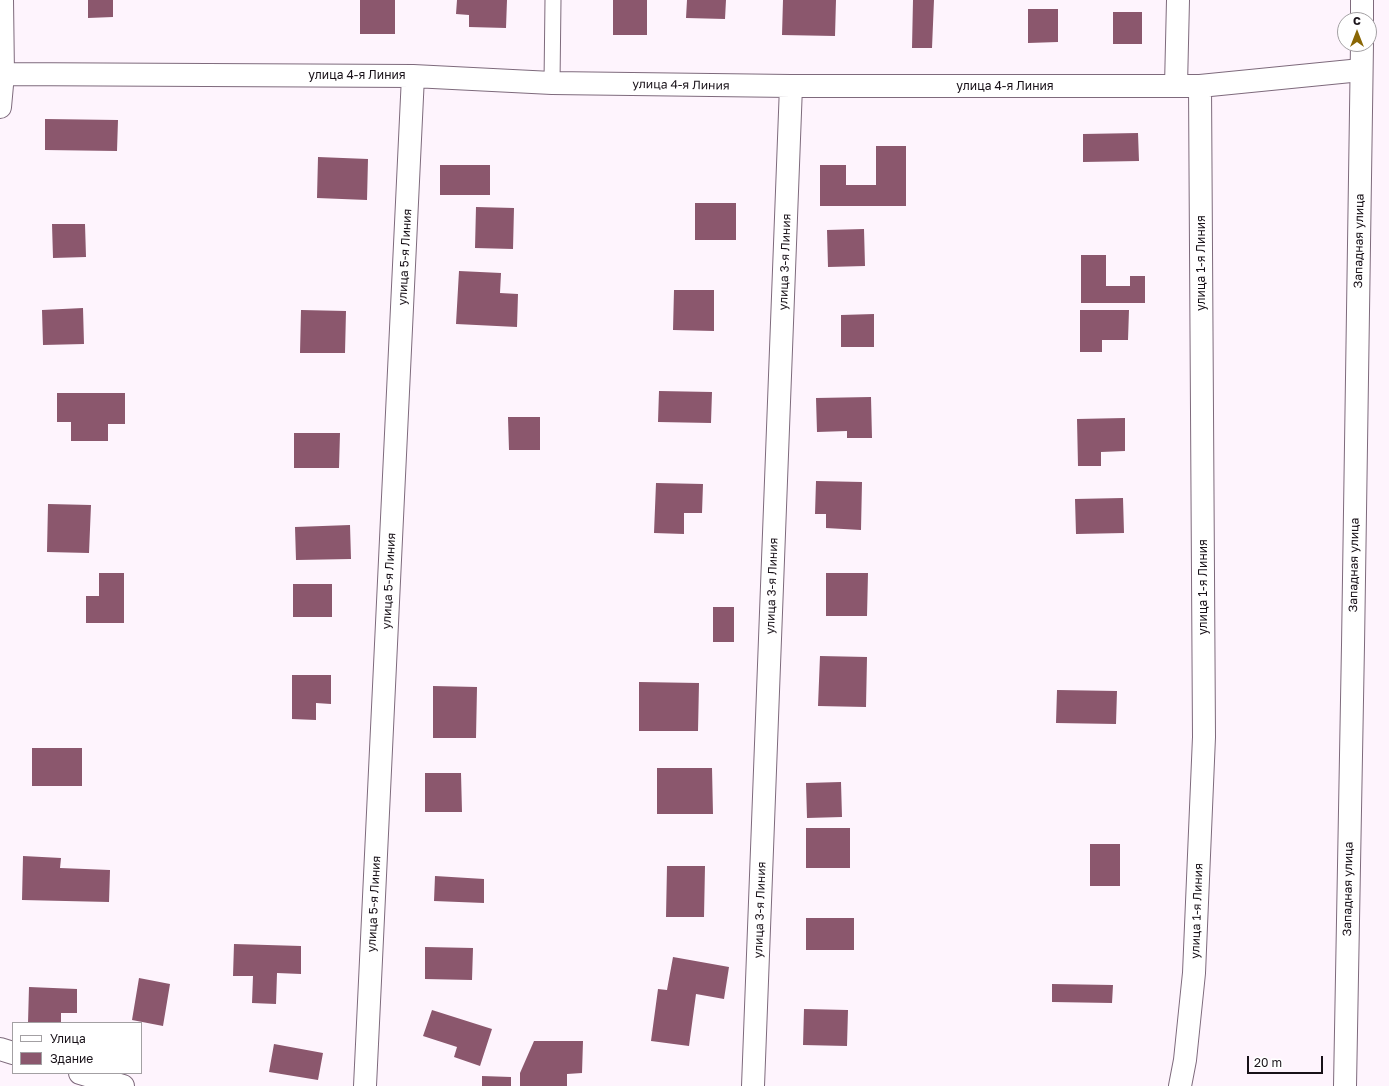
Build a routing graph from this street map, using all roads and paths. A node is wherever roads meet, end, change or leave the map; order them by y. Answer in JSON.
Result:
{"nodes":[{"id":1,"x":2,"y":0,"type":"edge"},
{"id":2,"x":553,"y":0,"type":"edge"},
{"id":3,"x":1178,"y":0,"type":"edge"},
{"id":4,"x":1362,"y":0,"type":"edge"},
{"id":5,"x":1362,"y":12,"type":"edge"},
{"id":6,"x":1362,"y":52,"type":"edge"},
{"id":7,"x":1361,"y":70,"type":"junction"},
{"id":8,"x":1,"y":74,"type":"edge"},
{"id":9,"x":413,"y":76,"type":"junction"},
{"id":10,"x":552,"y":83,"type":"junction"},
{"id":11,"x":791,"y":86,"type":"junction"},
{"id":12,"x":1176,"y":86,"type":"junction"},
{"id":13,"x":1200,"y":86,"type":"junction"},
{"id":14,"x":0,"y":107,"type":"edge"},
{"id":15,"x":0,"y":1049,"type":"edge"},
{"id":16,"x":12,"y":1053,"type":"edge"},
{"id":17,"x":83,"y":1074,"type":"edge"},
{"id":18,"x":123,"y":1086,"type":"edge"},
{"id":19,"x":365,"y":1086,"type":"edge"},
{"id":20,"x":753,"y":1086,"type":"edge"},
{"id":21,"x":1180,"y":1086,"type":"edge"},
{"id":22,"x":1345,"y":1086,"type":"edge"}],
"edges":[{"from":1,"to":8,"type":"street"},
{"from":2,"to":10,"type":"lane"},
{"from":3,"to":12,"type":"street"},
{"from":4,"to":5,"type":"street"},
{"from":6,"to":7,"type":"street","name":"Западная улица"},
{"from":7,"to":13,"type":"street","name":"улица 4-я Линия"},
{"from":7,"to":22,"type":"street","name":"Западная улица"},
{"from":8,"to":9,"type":"street","name":"улица 4-я Линия"},
{"from":8,"to":14,"type":"street"},
{"from":9,"to":10,"type":"street","name":"улица 4-я Линия"},
{"from":9,"to":19,"type":"street","name":"улица 5-я Линия"},
{"from":10,"to":11,"type":"street","name":"улица 4-я Линия"},
{"from":11,"to":12,"type":"street","name":"улица 4-я Линия"},
{"from":11,"to":20,"type":"street","name":"улица 3-я Линия"},
{"from":12,"to":13,"type":"street","name":"улица 4-я Линия"},
{"from":13,"to":21,"type":"street","name":"улица 1-я Линия"},
{"from":15,"to":16,"type":"street"},
{"from":17,"to":18,"type":"street"}]}
